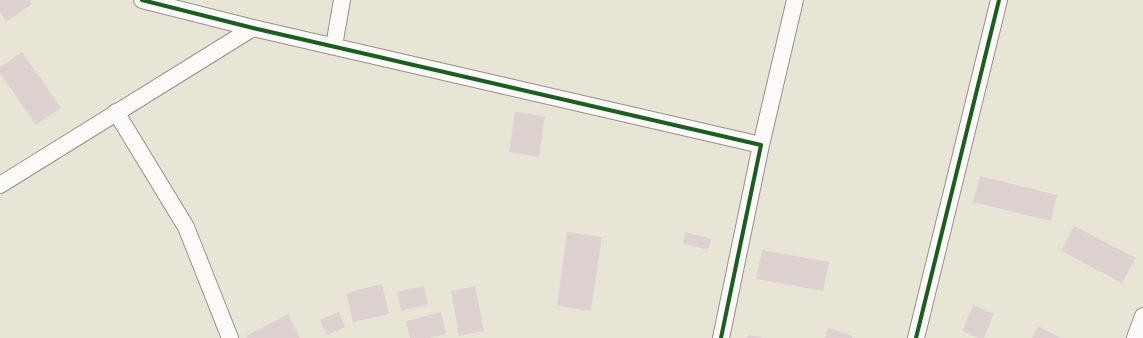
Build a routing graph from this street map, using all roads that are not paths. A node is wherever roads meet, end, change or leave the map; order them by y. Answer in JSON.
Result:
{"nodes":[{"id":1,"x":142,"y":0,"type":"edge"},
{"id":2,"x":342,"y":0,"type":"edge"},
{"id":3,"x":795,"y":0,"type":"edge"},
{"id":4,"x":999,"y":0,"type":"edge"},
{"id":5,"x":253,"y":28,"type":"junction"},
{"id":6,"x":334,"y":46,"type":"junction"},
{"id":7,"x":116,"y":112,"type":"junction"},
{"id":8,"x":761,"y":145,"type":"junction"},
{"id":9,"x":0,"y":184,"type":"edge"},
{"id":10,"x":1143,"y":316,"type":"edge"},
{"id":11,"x":230,"y":338,"type":"edge"},
{"id":12,"x":721,"y":338,"type":"edge"},
{"id":13,"x":916,"y":338,"type":"edge"},
{"id":14,"x":1135,"y":338,"type":"edge"}],
"edges":[{"from":1,"to":5,"type":"street"},
{"from":2,"to":6,"type":"street"},
{"from":3,"to":8,"type":"street"},
{"from":4,"to":13,"type":"street"},
{"from":5,"to":6,"type":"street"},
{"from":5,"to":7,"type":"street"},
{"from":6,"to":8,"type":"street"},
{"from":7,"to":9,"type":"street"},
{"from":7,"to":11,"type":"street"},
{"from":8,"to":12,"type":"street"},
{"from":10,"to":14,"type":"street"}]}
